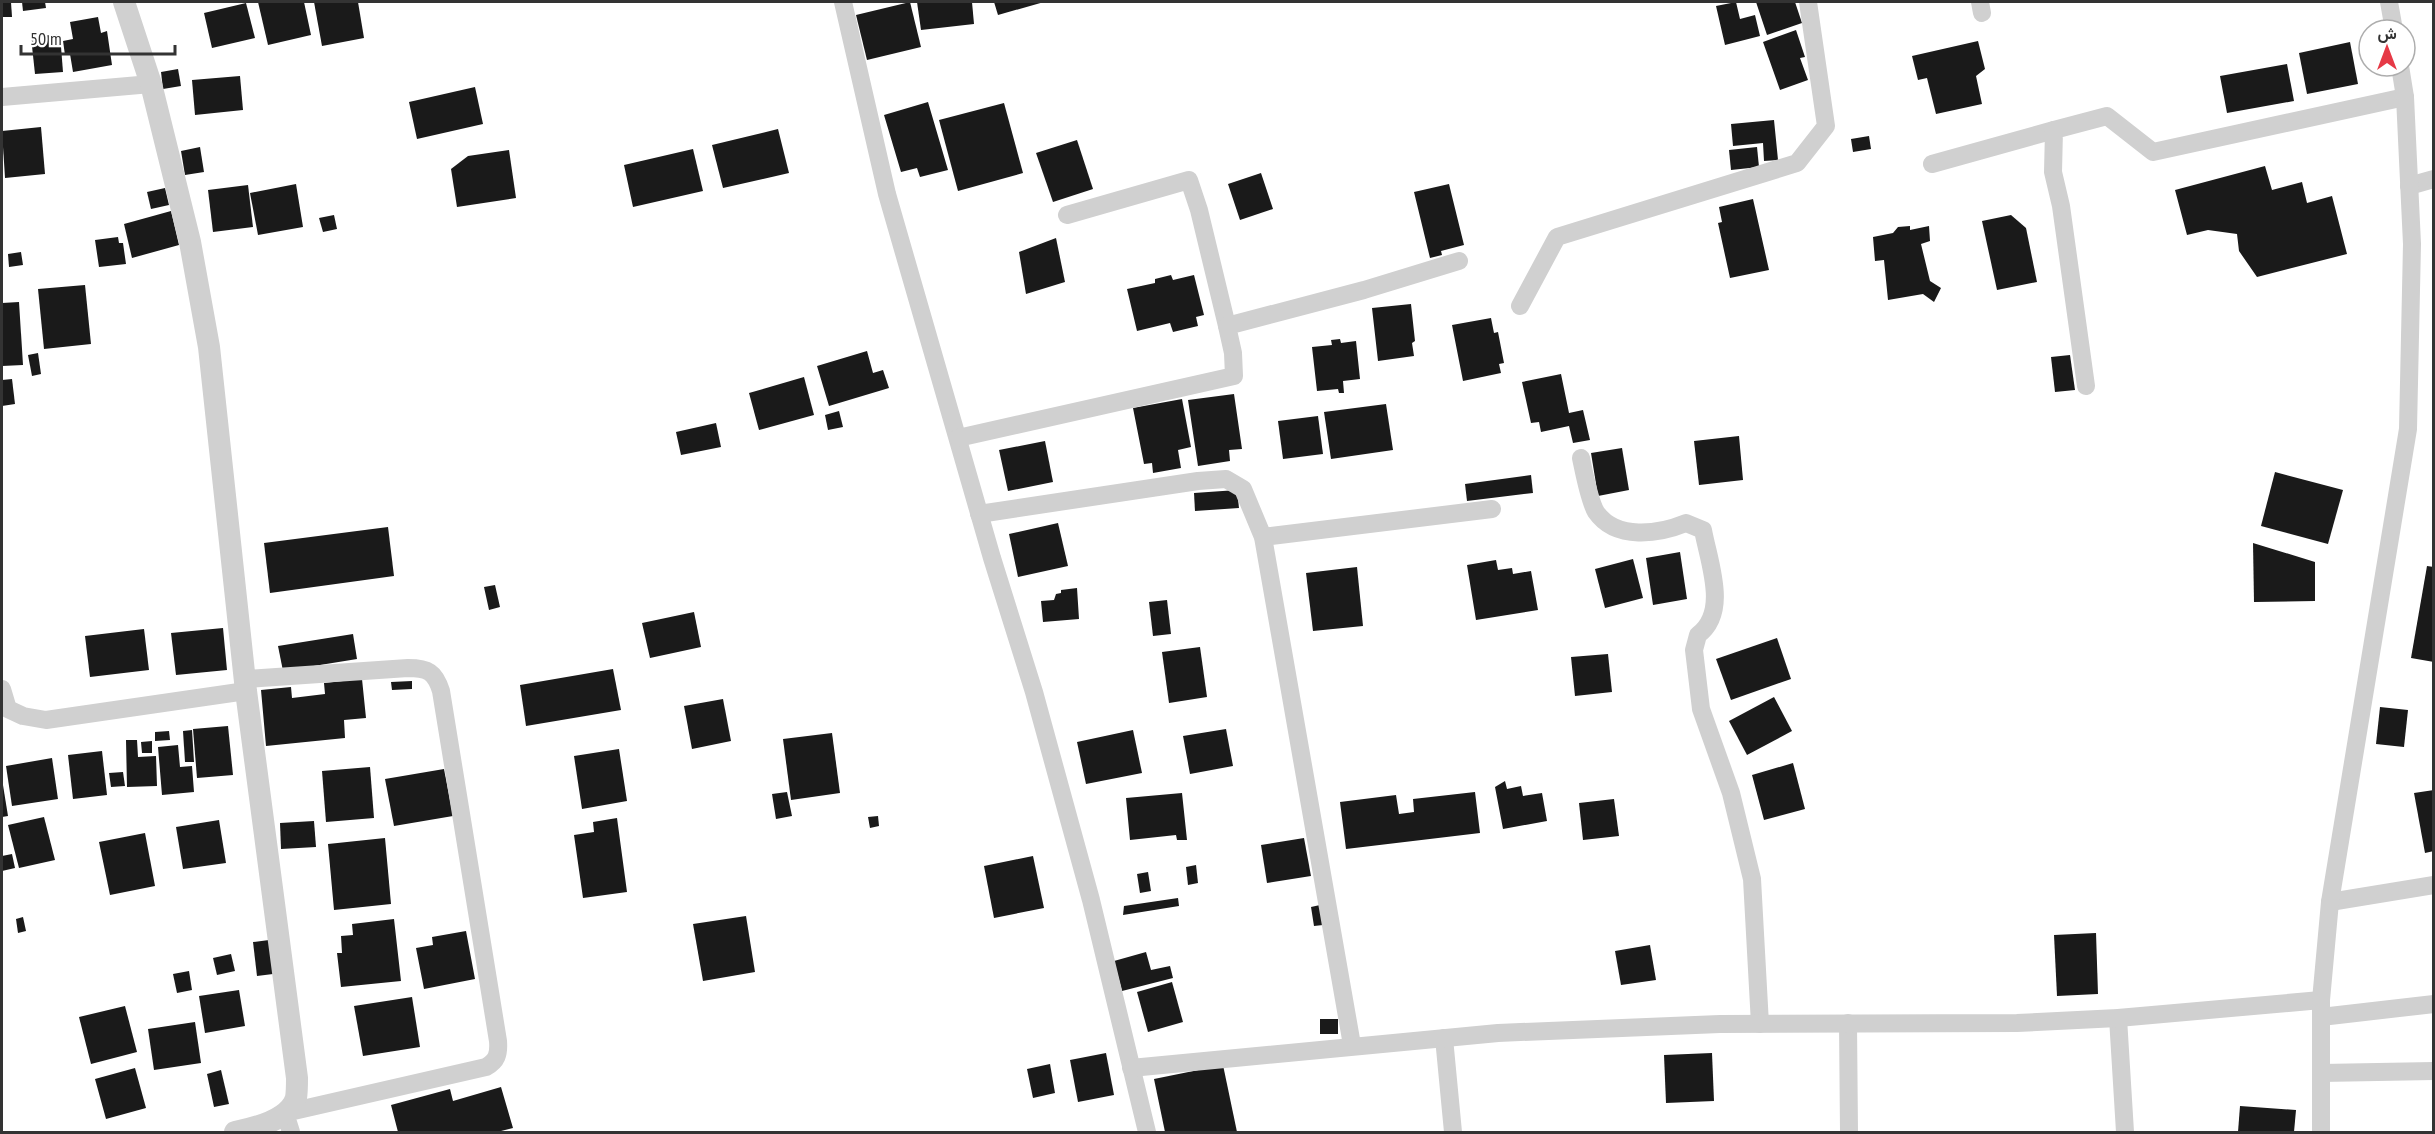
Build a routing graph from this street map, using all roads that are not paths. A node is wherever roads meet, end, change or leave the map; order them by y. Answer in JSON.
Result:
{"nodes":[{"id":1,"x":124,"y":2,"type":"edge"},
{"id":2,"x":843,"y":2,"type":"edge"},
{"id":3,"x":1808,"y":2,"type":"edge"},
{"id":4,"x":2389,"y":2,"type":"edge"},
{"id":5,"x":2392,"y":18,"type":"edge"},
{"id":6,"x":2402,"y":78,"type":"edge"},
{"id":7,"x":151,"y":84,"type":"junction"},
{"id":8,"x":2,"y":97,"type":"edge"},
{"id":9,"x":2405,"y":98,"type":"junction"},
{"id":10,"x":2054,"y":130,"type":"junction"},
{"id":11,"x":1932,"y":164,"type":"dead end"},
{"id":12,"x":2433,"y":179,"type":"edge"},
{"id":13,"x":2409,"y":186,"type":"junction"},
{"id":14,"x":1067,"y":215,"type":"dead end"},
{"id":15,"x":1459,"y":261,"type":"dead end"},
{"id":16,"x":1520,"y":306,"type":"dead end"},
{"id":17,"x":1227,"y":326,"type":"junction"},
{"id":18,"x":2086,"y":386,"type":"dead end"},
{"id":19,"x":958,"y":438,"type":"junction"},
{"id":20,"x":1581,"y":458,"type":"dead end"},
{"id":21,"x":1492,"y":509,"type":"dead end"},
{"id":22,"x":979,"y":514,"type":"junction"},
{"id":23,"x":1263,"y":537,"type":"junction"},
{"id":24,"x":246,"y":685,"type":"junction"},
{"id":25,"x":2,"y":688,"type":"edge"},
{"id":26,"x":2433,"y":885,"type":"edge"},
{"id":27,"x":2330,"y":902,"type":"junction"},
{"id":28,"x":2433,"y":1004,"type":"edge"},
{"id":29,"x":2321,"y":1009,"type":"junction"},
{"id":30,"x":2118,"y":1018,"type":"junction"},
{"id":31,"x":1848,"y":1023,"type":"junction"},
{"id":32,"x":1760,"y":1024,"type":"junction"},
{"id":33,"x":1444,"y":1038,"type":"junction"},
{"id":34,"x":1352,"y":1045,"type":"junction"},
{"id":35,"x":1131,"y":1068,"type":"junction"},
{"id":36,"x":2433,"y":1071,"type":"edge"},
{"id":37,"x":2321,"y":1073,"type":"junction"},
{"id":38,"x":288,"y":1123,"type":"edge"},
{"id":39,"x":235,"y":1132,"type":"edge"},
{"id":40,"x":1148,"y":1132,"type":"edge"},
{"id":41,"x":1453,"y":1132,"type":"edge"},
{"id":42,"x":1849,"y":1132,"type":"edge"},
{"id":43,"x":2126,"y":1132,"type":"edge"},
{"id":44,"x":2321,"y":1132,"type":"edge"}],
"edges":[{"from":1,"to":7,"type":"street"},
{"from":2,"to":19,"type":"street"},
{"from":3,"to":16,"type":"street"},
{"from":4,"to":5,"type":"street"},
{"from":6,"to":9,"type":"street"},
{"from":7,"to":8,"type":"street"},
{"from":7,"to":24,"type":"street"},
{"from":9,"to":10,"type":"street"},
{"from":9,"to":13,"type":"street"},
{"from":10,"to":11,"type":"street"},
{"from":10,"to":18,"type":"street"},
{"from":12,"to":13,"type":"street"},
{"from":13,"to":27,"type":"street"},
{"from":14,"to":17,"type":"street"},
{"from":15,"to":17,"type":"street"},
{"from":17,"to":19,"type":"street"},
{"from":19,"to":22,"type":"street"},
{"from":20,"to":32,"type":"street"},
{"from":21,"to":23,"type":"street"},
{"from":22,"to":23,"type":"street"},
{"from":22,"to":35,"type":"street"},
{"from":23,"to":34,"type":"street"},
{"from":24,"to":25,"type":"street"},
{"from":24,"to":38,"type":"street"},
{"from":24,"to":38,"type":"street"},
{"from":26,"to":27,"type":"street"},
{"from":27,"to":29,"type":"street"},
{"from":28,"to":29,"type":"street"},
{"from":29,"to":30,"type":"street"},
{"from":29,"to":37,"type":"street"},
{"from":30,"to":31,"type":"street"},
{"from":30,"to":43,"type":"street"},
{"from":31,"to":32,"type":"street"},
{"from":31,"to":42,"type":"street"},
{"from":32,"to":33,"type":"street"},
{"from":33,"to":34,"type":"street"},
{"from":33,"to":41,"type":"street"},
{"from":34,"to":35,"type":"street"},
{"from":35,"to":40,"type":"street"},
{"from":36,"to":37,"type":"street"},
{"from":37,"to":44,"type":"street"},
{"from":38,"to":39,"type":"street"}]}
